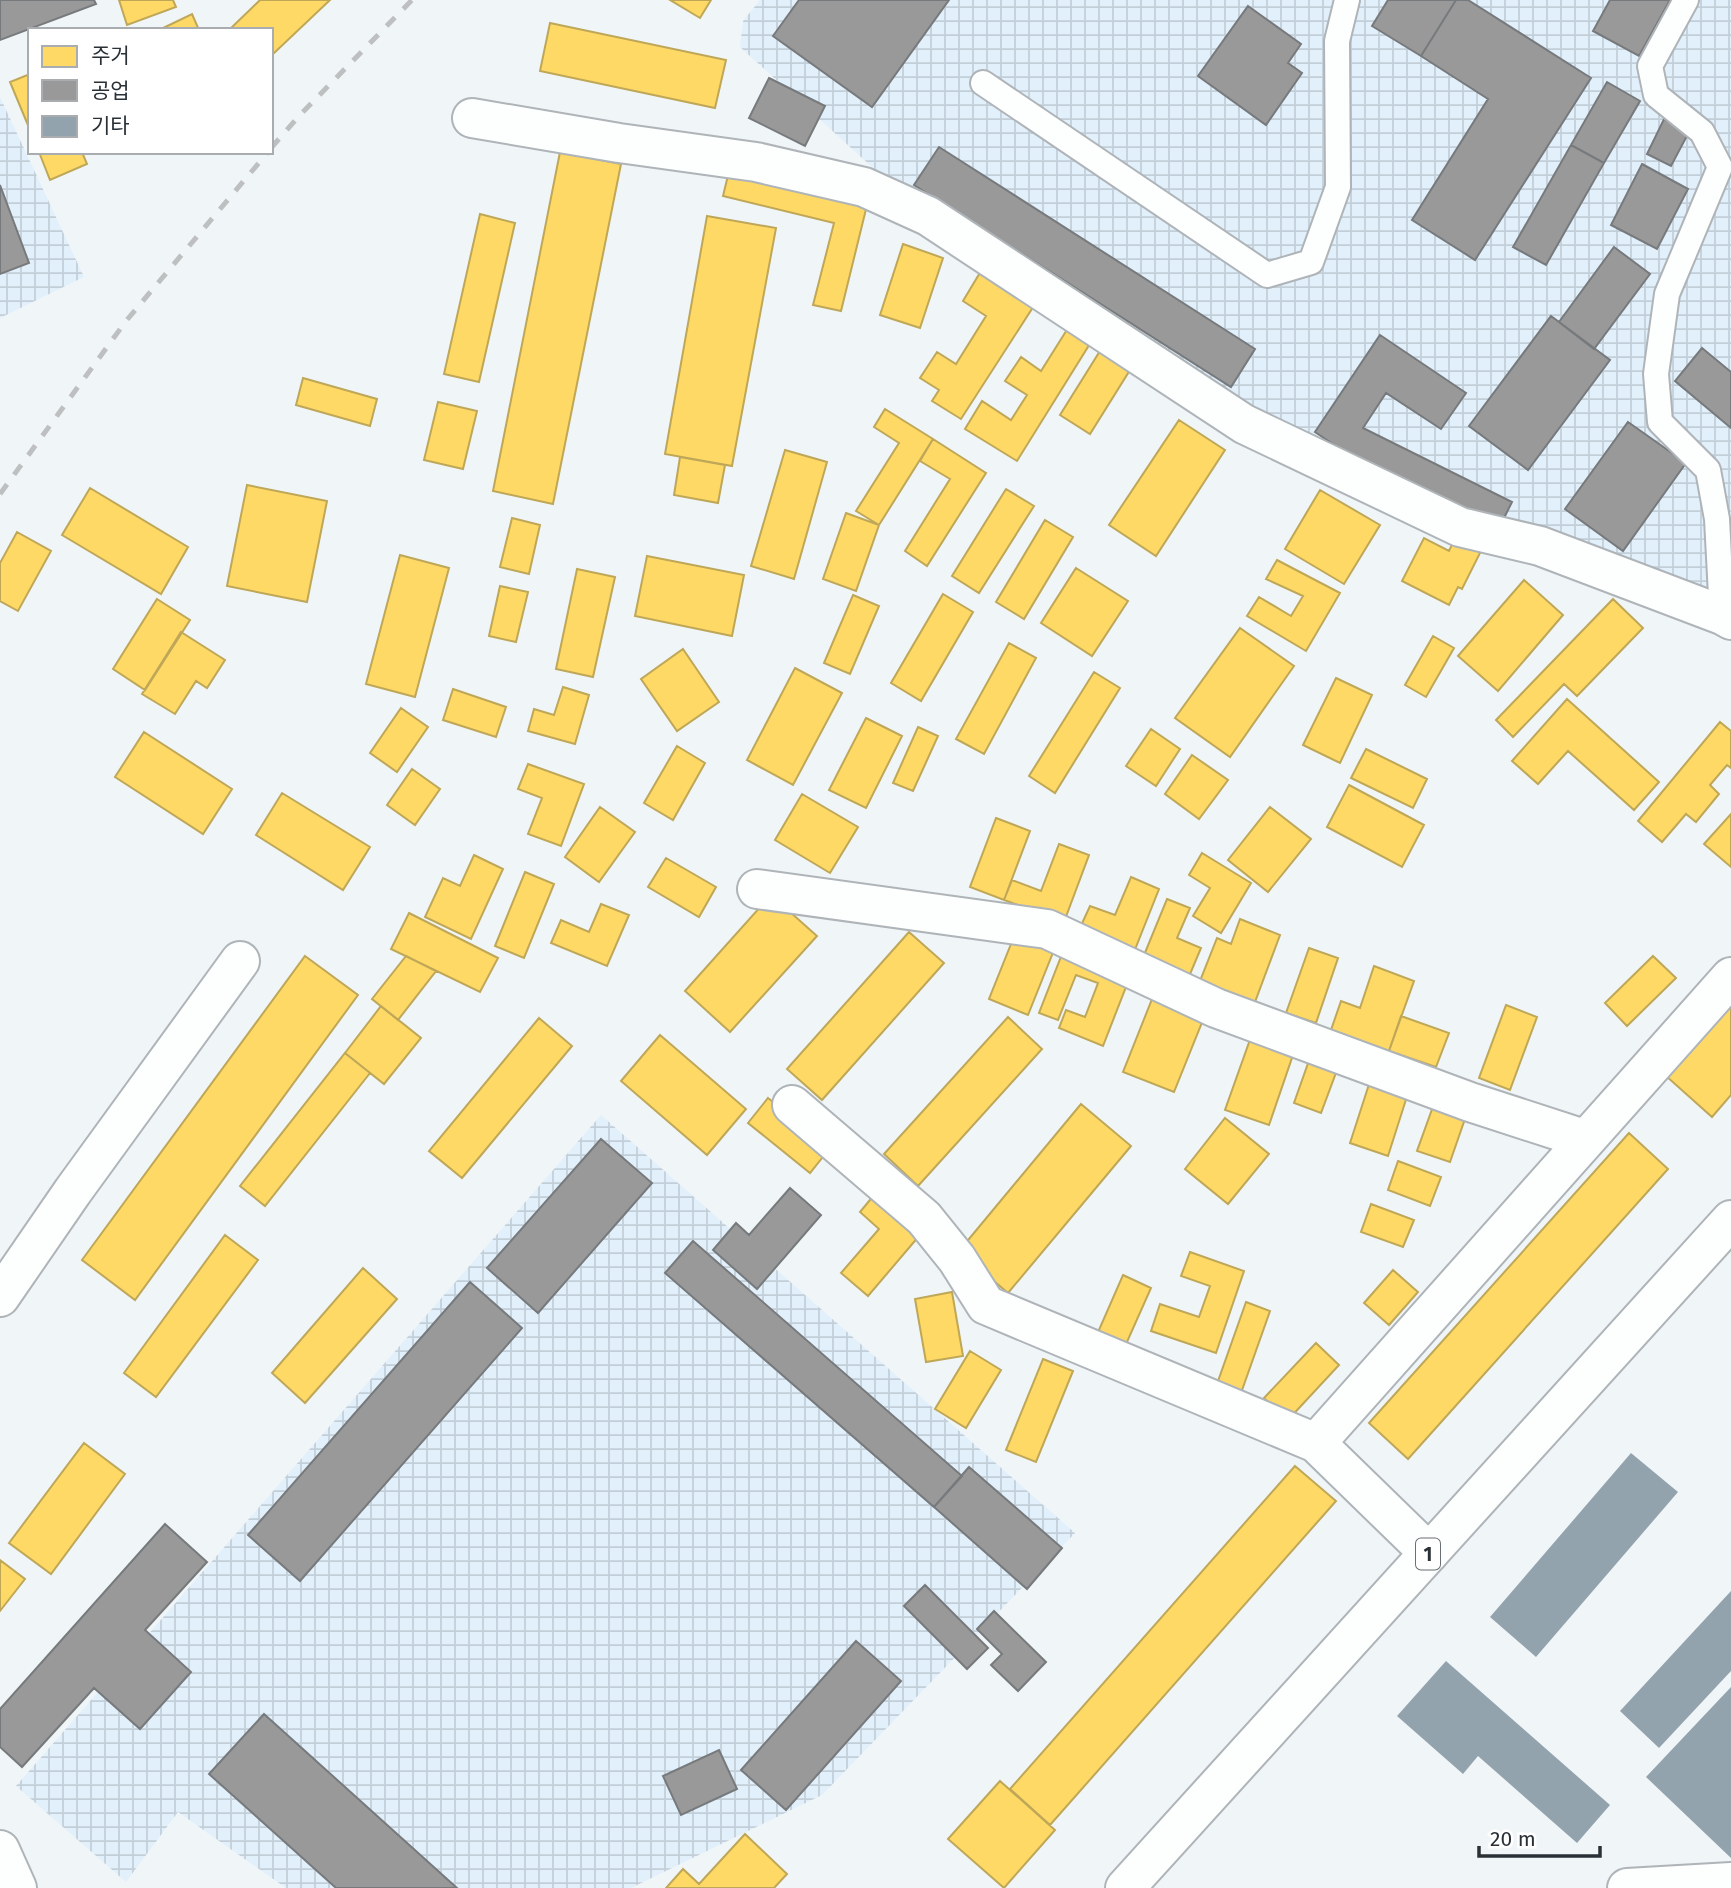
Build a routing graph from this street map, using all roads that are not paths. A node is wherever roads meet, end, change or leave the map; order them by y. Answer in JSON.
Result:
{"nodes":[{"id":1,"x":1347,"y":0,"type":"edge"},
{"id":2,"x":1686,"y":0,"type":"edge"},
{"id":3,"x":983,"y":83,"type":"dead end"},
{"id":4,"x":472,"y":118,"type":"dead end"},
{"id":5,"x":1726,"y":617,"type":"edge"},
{"id":6,"x":757,"y":889,"type":"dead end"},
{"id":7,"x":240,"y":961,"type":"dead end"},
{"id":8,"x":1731,"y":977,"type":"edge"},
{"id":9,"x":792,"y":1105,"type":"dead end"},
{"id":10,"x":1584,"y":1139,"type":"junction"},
{"id":11,"x":1731,"y":1220,"type":"edge"},
{"id":12,"x":0,"y":1297,"type":"edge"},
{"id":13,"x":1316,"y":1443,"type":"junction"},
{"id":14,"x":1429,"y":1553,"type":"junction"},
{"id":15,"x":0,"y":1850,"type":"edge"},
{"id":16,"x":1731,"y":1882,"type":"edge"},
{"id":17,"x":17,"y":1888,"type":"edge"},
{"id":18,"x":1125,"y":1888,"type":"edge"},
{"id":19,"x":1627,"y":1888,"type":"edge"}],
"edges":[{"from":1,"to":3,"type":"lane"},
{"from":2,"to":5,"type":"lane"},
{"from":4,"to":5,"type":"street"},
{"from":6,"to":10,"type":"street"},
{"from":7,"to":12,"type":"street"},
{"from":8,"to":10,"type":"street"},
{"from":9,"to":13,"type":"street"},
{"from":10,"to":13,"type":"street"},
{"from":11,"to":14,"type":"street","number":"1"},
{"from":13,"to":14,"type":"street"},
{"from":14,"to":18,"type":"street","number":"1"},
{"from":15,"to":17,"type":"street"},
{"from":16,"to":19,"type":"street"}]}
